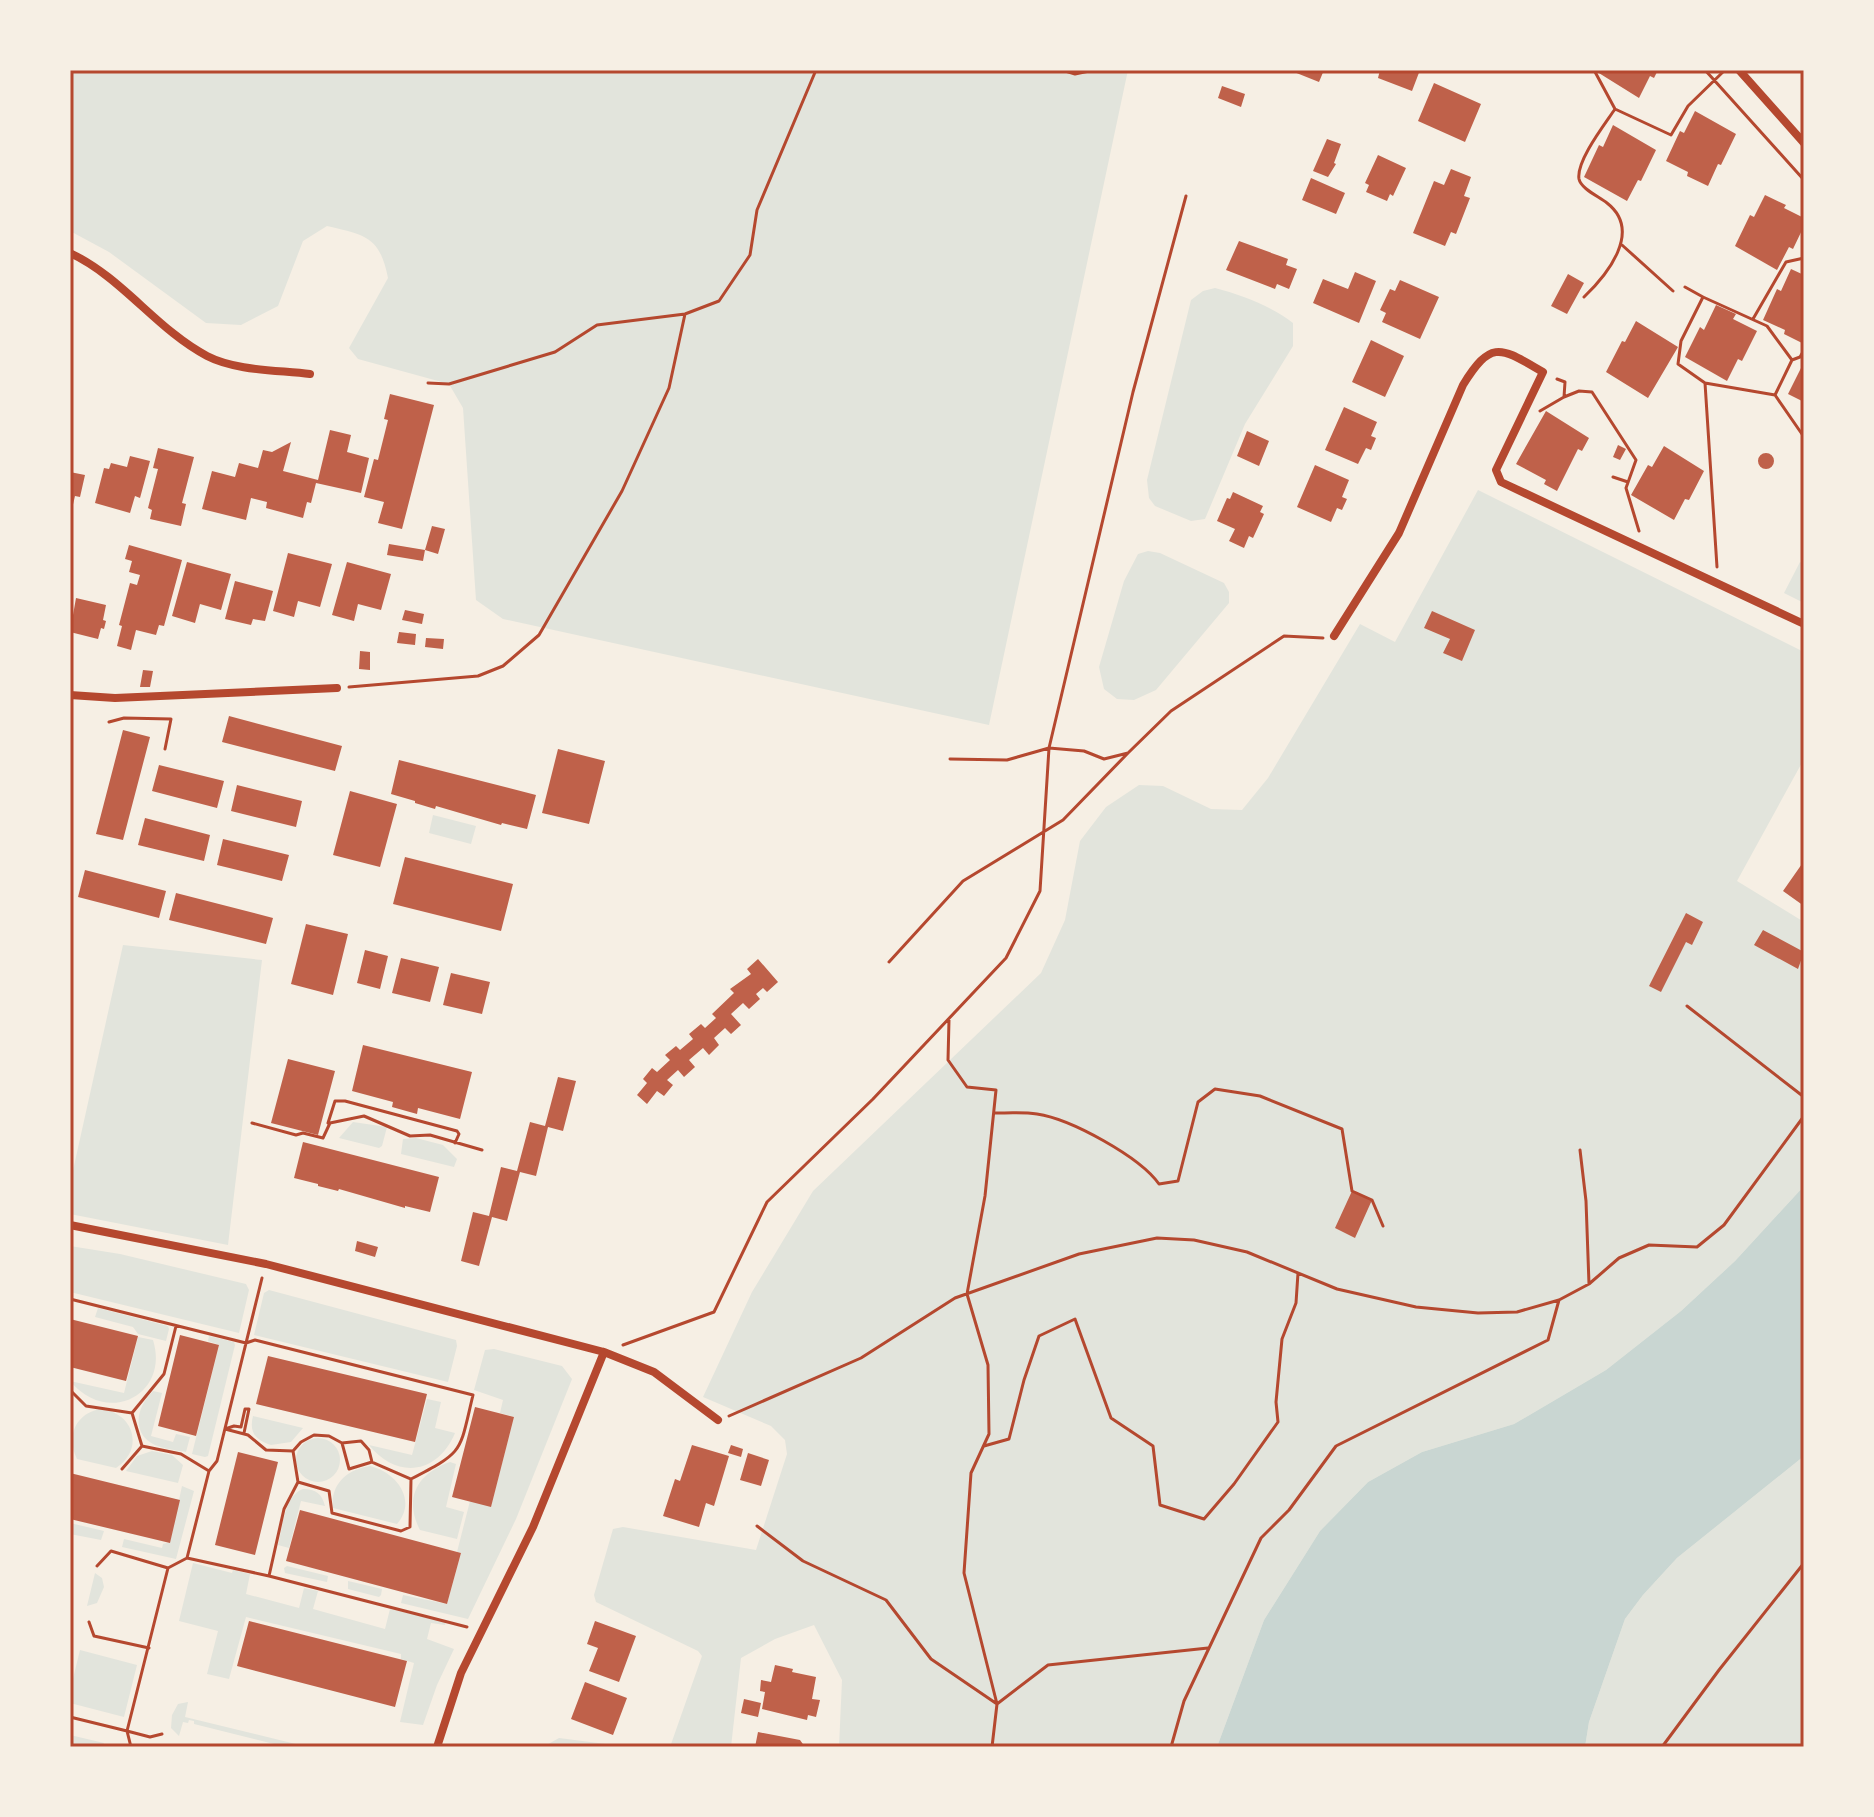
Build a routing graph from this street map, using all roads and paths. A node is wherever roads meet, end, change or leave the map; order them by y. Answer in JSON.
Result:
{"nodes":[{"id":1,"x":817,"y":70,"type":"edge"},
{"id":2,"x":1062,"y":70,"type":"edge"},
{"id":3,"x":1094,"y":70,"type":"edge"},
{"id":4,"x":1594,"y":70,"type":"edge"},
{"id":5,"x":1705,"y":70,"type":"edge"},
{"id":6,"x":1725,"y":70,"type":"edge"},
{"id":7,"x":1739,"y":70,"type":"edge"},
{"id":8,"x":1714,"y":80,"type":"junction"},
{"id":9,"x":1615,"y":109,"type":"junction"},
{"id":10,"x":1804,"y":143,"type":"edge"},
{"id":11,"x":1804,"y":180,"type":"edge"},
{"id":12,"x":1186,"y":196,"type":"dead end"},
{"id":13,"x":1622,"y":245,"type":"junction"},
{"id":14,"x":70,"y":253,"type":"edge"},
{"id":15,"x":1804,"y":258,"type":"edge"},
{"id":16,"x":1685,"y":287,"type":"dead end"},
{"id":17,"x":1673,"y":291,"type":"dead end"},
{"id":18,"x":1584,"y":297,"type":"dead end"},
{"id":19,"x":1703,"y":297,"type":"junction"},
{"id":20,"x":685,"y":314,"type":"junction"},
{"id":21,"x":1753,"y":319,"type":"junction"},
{"id":22,"x":1804,"y":350,"type":"edge"},
{"id":23,"x":1792,"y":360,"type":"junction"},
{"id":24,"x":1543,"y":372,"type":"junction"},
{"id":25,"x":310,"y":374,"type":"dead end"},
{"id":26,"x":428,"y":383,"type":"dead end"},
{"id":27,"x":1705,"y":383,"type":"junction"},
{"id":28,"x":1775,"y":395,"type":"junction"},
{"id":29,"x":1804,"y":437,"type":"edge"},
{"id":30,"x":1613,"y":477,"type":"dead end"},
{"id":31,"x":1628,"y":482,"type":"junction"},
{"id":32,"x":1645,"y":550,"type":"junction"},
{"id":33,"x":1718,"y":583,"type":"junction"},
{"id":34,"x":1804,"y":624,"type":"edge"},
{"id":35,"x":1334,"y":636,"type":"joint"},
{"id":36,"x":337,"y":688,"type":"joint"},
{"id":37,"x":70,"y":695,"type":"edge"},
{"id":38,"x":109,"y":722,"type":"dead end"},
{"id":39,"x":1049,"y":748,"type":"junction"},
{"id":40,"x":165,"y":749,"type":"dead end"},
{"id":41,"x":1128,"y":753,"type":"junction"},
{"id":42,"x":950,"y":759,"type":"dead end"},
{"id":43,"x":1043,"y":832,"type":"junction"},
{"id":44,"x":889,"y":962,"type":"dead end"},
{"id":45,"x":1687,"y":1006,"type":"dead end"},
{"id":46,"x":949,"y":1018,"type":"junction"},
{"id":47,"x":1804,"y":1097,"type":"edge"},
{"id":48,"x":994,"y":1113,"type":"junction"},
{"id":49,"x":1804,"y":1116,"type":"edge"},
{"id":50,"x":252,"y":1123,"type":"dead end"},
{"id":51,"x":327,"y":1127,"type":"junction"},
{"id":52,"x":455,"y":1143,"type":"junction"},
{"id":53,"x":482,"y":1150,"type":"dead end"},
{"id":54,"x":1580,"y":1150,"type":"dead end"},
{"id":55,"x":70,"y":1225,"type":"edge"},
{"id":56,"x":1383,"y":1226,"type":"dead end"},
{"id":57,"x":266,"y":1264,"type":"junction"},
{"id":58,"x":1298,"y":1273,"type":"junction"},
{"id":59,"x":1589,"y":1284,"type":"junction"},
{"id":60,"x":967,"y":1294,"type":"junction"},
{"id":61,"x":70,"y":1299,"type":"edge"},
{"id":62,"x":1559,"y":1300,"type":"junction"},
{"id":63,"x":176,"y":1325,"type":"junction"},
{"id":64,"x":246,"y":1343,"type":"junction"},
{"id":65,"x":604,"y":1352,"type":"junction"},
{"id":66,"x":70,"y":1390,"type":"edge"},
{"id":67,"x":132,"y":1413,"type":"junction"},
{"id":68,"x":718,"y":1420,"type":"joint"},
{"id":69,"x":225,"y":1429,"type":"junction"},
{"id":70,"x":244,"y":1434,"type":"junction"},
{"id":71,"x":342,"y":1443,"type":"junction"},
{"id":72,"x":142,"y":1446,"type":"junction"},
{"id":73,"x":984,"y":1446,"type":"junction"},
{"id":74,"x":293,"y":1451,"type":"junction"},
{"id":75,"x":372,"y":1462,"type":"junction"},
{"id":76,"x":122,"y":1469,"type":"dead end"},
{"id":77,"x":209,"y":1471,"type":"junction"},
{"id":78,"x":411,"y":1479,"type":"junction"},
{"id":79,"x":298,"y":1482,"type":"junction"},
{"id":80,"x":757,"y":1526,"type":"dead end"},
{"id":81,"x":187,"y":1558,"type":"junction"},
{"id":82,"x":1804,"y":1563,"type":"edge"},
{"id":83,"x":97,"y":1566,"type":"dead end"},
{"id":84,"x":168,"y":1568,"type":"junction"},
{"id":85,"x":269,"y":1576,"type":"junction"},
{"id":86,"x":89,"y":1622,"type":"dead end"},
{"id":87,"x":481,"y":1633,"type":"junction"},
{"id":88,"x":149,"y":1648,"type":"junction"},
{"id":89,"x":1208,"y":1648,"type":"junction"},
{"id":90,"x":997,"y":1704,"type":"junction"},
{"id":91,"x":70,"y":1717,"type":"edge"},
{"id":92,"x":127,"y":1731,"type":"junction"},
{"id":93,"x":162,"y":1734,"type":"dead end"},
{"id":94,"x":131,"y":1747,"type":"edge"},
{"id":95,"x":437,"y":1747,"type":"edge"},
{"id":96,"x":992,"y":1747,"type":"edge"},
{"id":97,"x":1171,"y":1747,"type":"edge"},
{"id":98,"x":1662,"y":1747,"type":"edge"}],
"edges":[{"from":1,"to":20,"type":"path"},
{"from":2,"to":3,"type":"path"},
{"from":4,"to":9,"type":"path"},
{"from":5,"to":8,"type":"path"},
{"from":6,"to":8,"type":"path"},
{"from":7,"to":10,"type":"street"},
{"from":8,"to":9,"type":"path"},
{"from":8,"to":11,"type":"path"},
{"from":9,"to":13,"type":"path"},
{"from":12,"to":39,"type":"path"},
{"from":13,"to":17,"type":"path"},
{"from":13,"to":18,"type":"path"},
{"from":14,"to":25,"type":"street"},
{"from":15,"to":21,"type":"path"},
{"from":16,"to":19,"type":"path"},
{"from":19,"to":21,"type":"path"},
{"from":19,"to":27,"type":"path"},
{"from":20,"to":26,"type":"path"},
{"from":20,"to":36,"type":"path"},
{"from":21,"to":23,"type":"path"},
{"from":22,"to":23,"type":"path"},
{"from":23,"to":28,"type":"path"},
{"from":24,"to":31,"type":"path"},
{"from":24,"to":32,"type":"street"},
{"from":24,"to":35,"type":"street"},
{"from":27,"to":28,"type":"path"},
{"from":27,"to":33,"type":"path"},
{"from":28,"to":29,"type":"path"},
{"from":30,"to":31,"type":"path"},
{"from":31,"to":32,"type":"path"},
{"from":32,"to":33,"type":"street"},
{"from":33,"to":34,"type":"street"},
{"from":35,"to":41,"type":"path"},
{"from":36,"to":37,"type":"street"},
{"from":38,"to":40,"type":"path"},
{"from":39,"to":41,"type":"path"},
{"from":39,"to":42,"type":"path"},
{"from":39,"to":43,"type":"path"},
{"from":41,"to":43,"type":"path"},
{"from":43,"to":44,"type":"path"},
{"from":43,"to":46,"type":"path"},
{"from":45,"to":47,"type":"path"},
{"from":46,"to":48,"type":"path"},
{"from":46,"to":65,"type":"path"},
{"from":48,"to":56,"type":"path"},
{"from":48,"to":60,"type":"path"},
{"from":49,"to":59,"type":"path"},
{"from":50,"to":51,"type":"path"},
{"from":51,"to":52,"type":"path"},
{"from":51,"to":52,"type":"path"},
{"from":52,"to":53,"type":"path"},
{"from":54,"to":59,"type":"path"},
{"from":55,"to":57,"type":"street"},
{"from":57,"to":64,"type":"path"},
{"from":57,"to":65,"type":"street"},
{"from":58,"to":60,"type":"path"},
{"from":58,"to":62,"type":"path"},
{"from":58,"to":73,"type":"path"},
{"from":59,"to":62,"type":"path"},
{"from":60,"to":68,"type":"path"},
{"from":60,"to":73,"type":"path"},
{"from":61,"to":63,"type":"path"},
{"from":62,"to":89,"type":"path"},
{"from":63,"to":64,"type":"path"},
{"from":63,"to":67,"type":"path"},
{"from":64,"to":69,"type":"path"},
{"from":64,"to":78,"type":"path"},
{"from":65,"to":68,"type":"street"},
{"from":65,"to":87,"type":"street"},
{"from":66,"to":67,"type":"path"},
{"from":67,"to":72,"type":"path"},
{"from":69,"to":70,"type":"path"},
{"from":69,"to":70,"type":"path"},
{"from":69,"to":77,"type":"path"},
{"from":70,"to":74,"type":"path"},
{"from":71,"to":74,"type":"path"},
{"from":71,"to":75,"type":"path"},
{"from":71,"to":75,"type":"path"},
{"from":72,"to":76,"type":"path"},
{"from":72,"to":77,"type":"path"},
{"from":73,"to":90,"type":"path"},
{"from":74,"to":79,"type":"path"},
{"from":75,"to":78,"type":"path"},
{"from":77,"to":81,"type":"path"},
{"from":78,"to":79,"type":"path"},
{"from":79,"to":85,"type":"path"},
{"from":80,"to":90,"type":"path"},
{"from":81,"to":84,"type":"path"},
{"from":81,"to":85,"type":"path"},
{"from":82,"to":98,"type":"path"},
{"from":83,"to":84,"type":"path"},
{"from":84,"to":88,"type":"path"},
{"from":85,"to":87,"type":"path"},
{"from":86,"to":88,"type":"path"},
{"from":87,"to":95,"type":"street"},
{"from":88,"to":92,"type":"path"},
{"from":89,"to":90,"type":"path"},
{"from":89,"to":97,"type":"path"},
{"from":90,"to":96,"type":"path"},
{"from":91,"to":92,"type":"path"},
{"from":92,"to":93,"type":"path"},
{"from":92,"to":94,"type":"path"}]}
